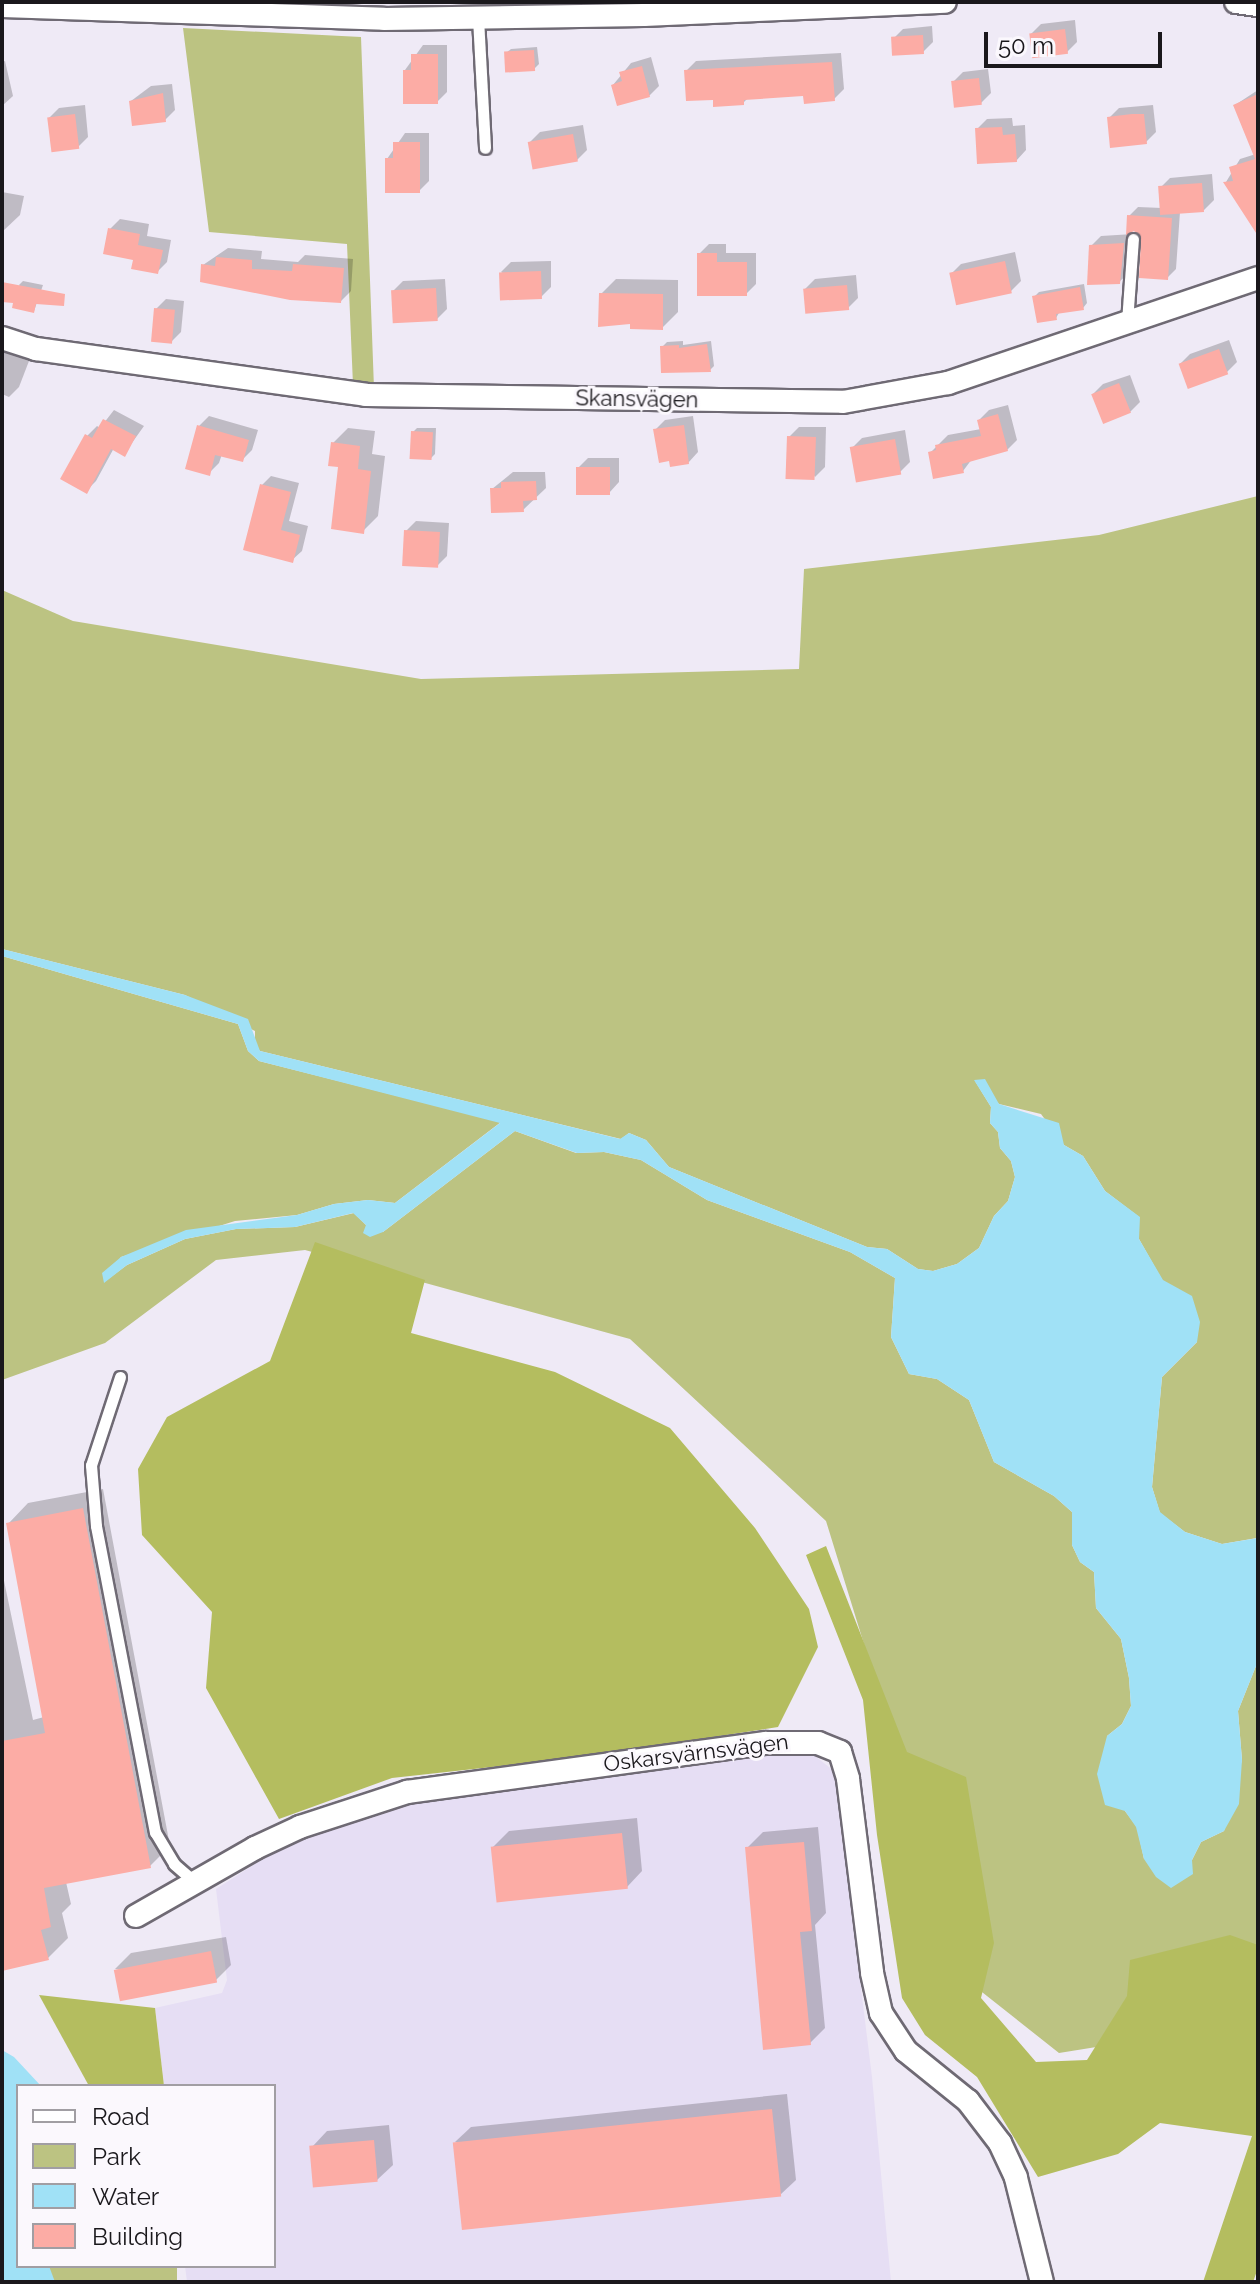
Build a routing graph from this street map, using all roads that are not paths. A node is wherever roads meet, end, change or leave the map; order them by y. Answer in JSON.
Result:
{"nodes":[{"id":1,"x":945,"y":2,"type":"edge"},
{"id":2,"x":1236,"y":2,"type":"edge"},
{"id":3,"x":1258,"y":5,"type":"edge"},
{"id":4,"x":2,"y":6,"type":"edge"},
{"id":5,"x":478,"y":18,"type":"junction"},
{"id":6,"x":485,"y":148,"type":"dead end"},
{"id":7,"x":1133,"y":239,"type":"dead end"},
{"id":8,"x":1258,"y":278,"type":"edge"},
{"id":9,"x":1127,"y":324,"type":"junction"},
{"id":10,"x":2,"y":338,"type":"edge"},
{"id":11,"x":120,"y":1377,"type":"dead end"},
{"id":12,"x":197,"y":1884,"type":"junction"},
{"id":13,"x":136,"y":1916,"type":"dead end"},
{"id":14,"x":1042,"y":2282,"type":"edge"}],
"edges":[{"from":1,"to":5,"type":"street"},
{"from":2,"to":3,"type":"street"},
{"from":4,"to":5,"type":"street"},
{"from":5,"to":6,"type":"lane"},
{"from":7,"to":9,"type":"lane"},
{"from":8,"to":9,"type":"street","name":"Skansvägen"},
{"from":9,"to":10,"type":"street","name":"Skansvägen"},
{"from":11,"to":12,"type":"lane"},
{"from":12,"to":13,"type":"street","name":"Oskarsvärnsvägen"},
{"from":12,"to":14,"type":"street","name":"Oskarsvärnsvägen"}]}
